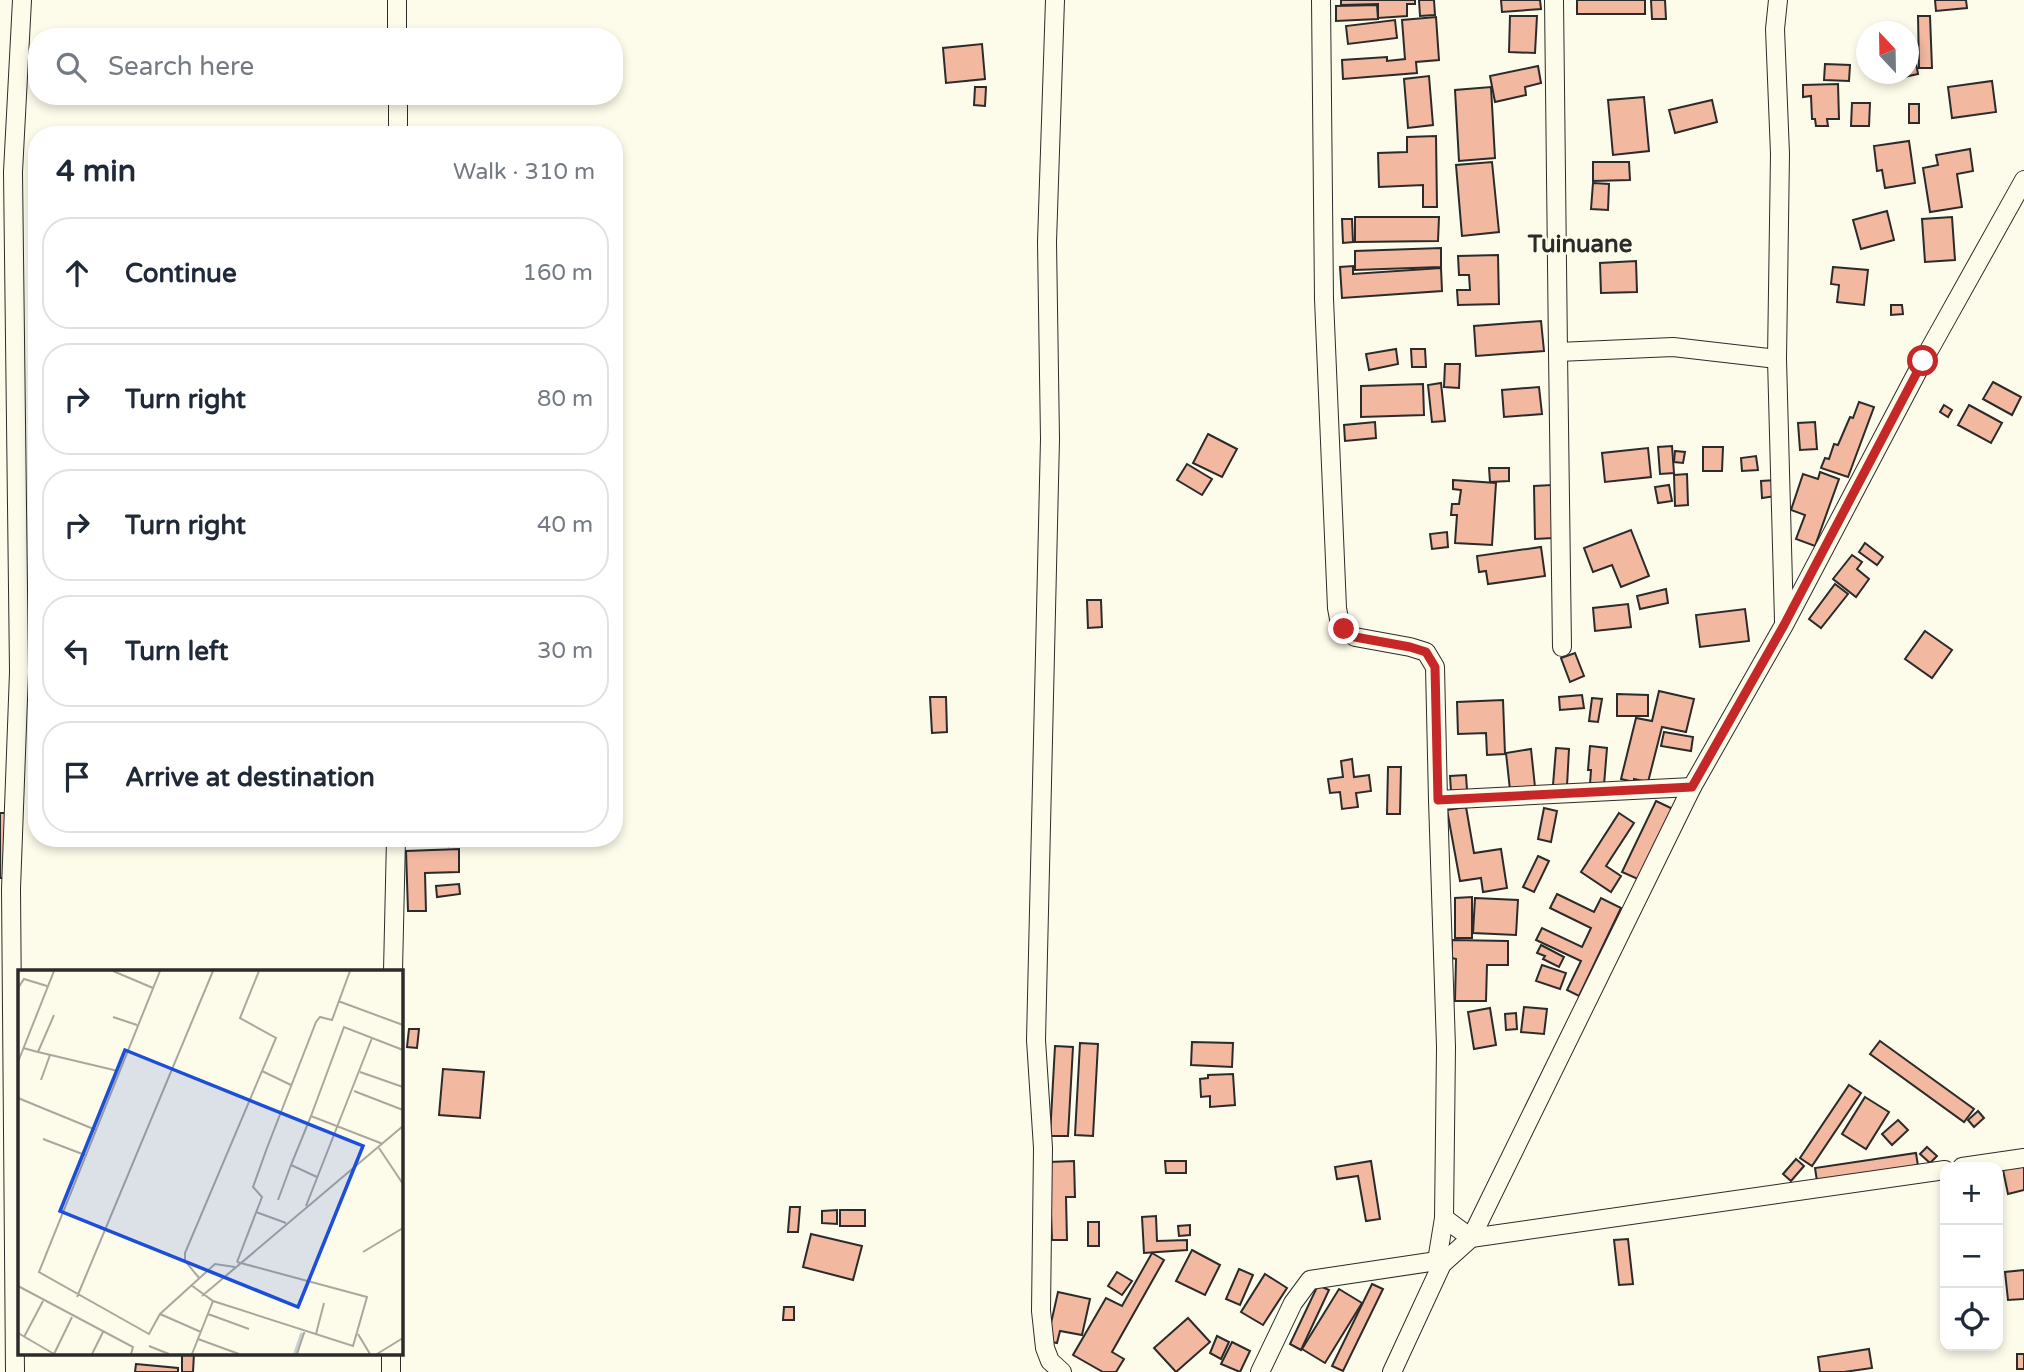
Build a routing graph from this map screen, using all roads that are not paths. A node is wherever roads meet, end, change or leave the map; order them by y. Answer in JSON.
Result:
{"nodes":[{"id":1,"x":22,"y":0,"type":"edge"},
{"id":2,"x":397,"y":0,"type":"edge"},
{"id":3,"x":1055,"y":0,"type":"edge"},
{"id":4,"x":1321,"y":0,"type":"edge"},
{"id":5,"x":1554,"y":0,"type":"edge"},
{"id":6,"x":1778,"y":0,"type":"edge"},
{"id":7,"x":397,"y":28,"type":"edge"},
{"id":8,"x":398,"y":105,"type":"edge"},
{"id":9,"x":398,"y":126,"type":"edge"},
{"id":10,"x":6,"y":173,"type":"edge"},
{"id":11,"x":2024,"y":180,"type":"edge"},
{"id":12,"x":1558,"y":352,"type":"junction"},
{"id":13,"x":1777,"y":359,"type":"junction"},
{"id":14,"x":1784,"y":625,"type":"junction"},
{"id":15,"x":1563,"y":647,"type":"dead end"},
{"id":16,"x":0,"y":671,"type":"edge"},
{"id":17,"x":19,"y":671,"type":"junction"},
{"id":18,"x":1692,"y":787,"type":"junction"},
{"id":19,"x":1438,"y":800,"type":"junction"},
{"id":20,"x":396,"y":847,"type":"edge"},
{"id":21,"x":6,"y":889,"type":"edge"},
{"id":22,"x":393,"y":970,"type":"edge"},
{"id":23,"x":2024,"y":1158,"type":"edge"},
{"id":24,"x":1996,"y":1162,"type":"edge"},
{"id":25,"x":1940,"y":1171,"type":"edge"},
{"id":26,"x":1444,"y":1218,"type":"junction"},
{"id":27,"x":1471,"y":1238,"type":"junction"},
{"id":28,"x":1440,"y":1263,"type":"junction"},
{"id":29,"x":391,"y":1354,"type":"edge"},
{"id":30,"x":15,"y":1372,"type":"edge"},
{"id":31,"x":391,"y":1372,"type":"edge"},
{"id":32,"x":1062,"y":1372,"type":"edge"},
{"id":33,"x":1260,"y":1372,"type":"edge"},
{"id":34,"x":1392,"y":1372,"type":"edge"}],
"edges":[{"from":1,"to":10,"type":"street"},
{"from":2,"to":7,"type":"street"},
{"from":3,"to":32,"type":"street"},
{"from":4,"to":19,"type":"street"},
{"from":5,"to":12,"type":"street"},
{"from":6,"to":13,"type":"street"},
{"from":8,"to":9,"type":"street"},
{"from":10,"to":17,"type":"street"},
{"from":11,"to":14,"type":"street"},
{"from":12,"to":13,"type":"street"},
{"from":12,"to":15,"type":"street"},
{"from":13,"to":14,"type":"street"},
{"from":14,"to":18,"type":"street"},
{"from":16,"to":17,"type":"street"},
{"from":17,"to":21,"type":"street"},
{"from":18,"to":19,"type":"street"},
{"from":18,"to":27,"type":"street"},
{"from":19,"to":26,"type":"street"},
{"from":20,"to":22,"type":"street"},
{"from":21,"to":30,"type":"street"},
{"from":23,"to":24,"type":"street"},
{"from":25,"to":27,"type":"street"},
{"from":26,"to":27,"type":"street"},
{"from":26,"to":28,"type":"street"},
{"from":27,"to":28,"type":"street"},
{"from":28,"to":33,"type":"street"},
{"from":28,"to":34,"type":"street"},
{"from":29,"to":31,"type":"street"}]}
